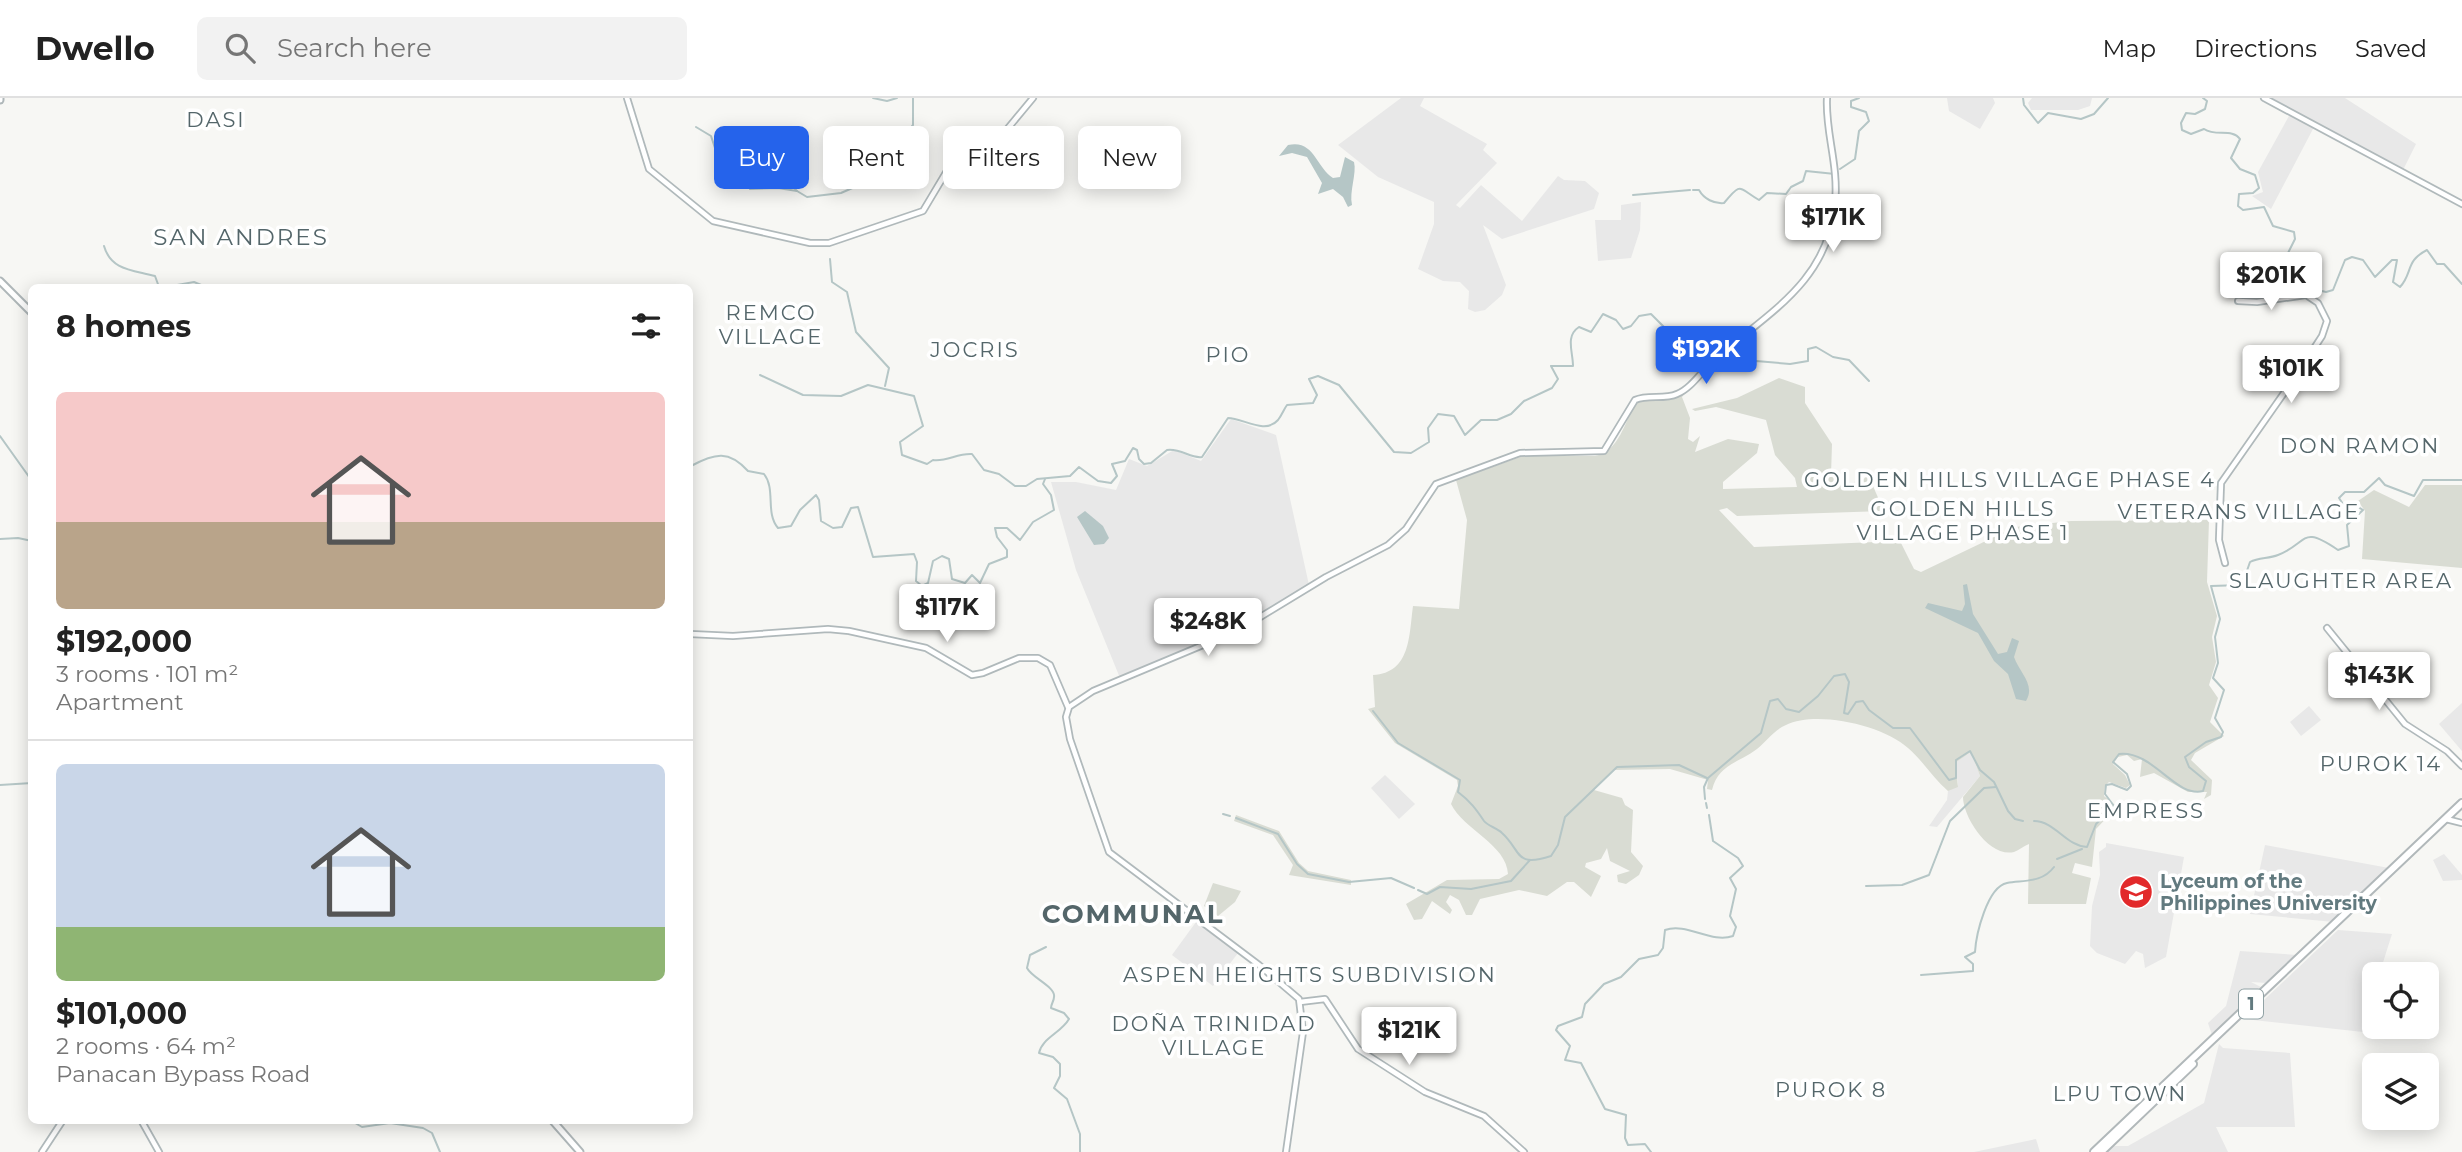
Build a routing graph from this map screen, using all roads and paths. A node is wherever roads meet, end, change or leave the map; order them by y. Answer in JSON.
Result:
{"nodes":[{"id":1,"x":627,"y":98,"type":"edge"},
{"id":2,"x":1033,"y":98,"type":"edge"},
{"id":3,"x":1827,"y":98,"type":"edge"},
{"id":4,"x":2264,"y":98,"type":"edge"},
{"id":5,"x":2462,"y":204,"type":"edge"},
{"id":6,"x":0,"y":281,"type":"edge"},
{"id":7,"x":2238,"y":301,"type":"dead end"},
{"id":8,"x":28,"y":309,"type":"edge"},
{"id":9,"x":2225,"y":563,"type":"dead end"},
{"id":10,"x":2327,"y":628,"type":"dead end"},
{"id":11,"x":693,"y":634,"type":"edge"},
{"id":12,"x":1069,"y":707,"type":"junction"},
{"id":13,"x":2462,"y":766,"type":"edge"},
{"id":14,"x":2462,"y":803,"type":"edge"},
{"id":15,"x":2462,"y":809,"type":"edge"},
{"id":16,"x":2448,"y":820,"type":"junction"},
{"id":17,"x":2462,"y":823,"type":"edge"},
{"id":18,"x":1300,"y":1002,"type":"junction"},
{"id":19,"x":2182,"y":1072,"type":"junction"},
{"id":20,"x":58,"y":1124,"type":"edge"},
{"id":21,"x":144,"y":1124,"type":"edge"},
{"id":22,"x":556,"y":1124,"type":"edge"},
{"id":23,"x":41,"y":1152,"type":"edge"},
{"id":24,"x":161,"y":1152,"type":"edge"},
{"id":25,"x":580,"y":1152,"type":"edge"},
{"id":26,"x":1286,"y":1152,"type":"edge"},
{"id":27,"x":1524,"y":1152,"type":"edge"},
{"id":28,"x":2094,"y":1152,"type":"edge"},
{"id":29,"x":2101,"y":1152,"type":"edge"}],
"edges":[{"from":1,"to":2,"type":"street"},
{"from":3,"to":12,"type":"street"},
{"from":4,"to":5,"type":"street"},
{"from":6,"to":8,"type":"main road"},
{"from":7,"to":9,"type":"street"},
{"from":10,"to":13,"type":"street"},
{"from":11,"to":12,"type":"street"},
{"from":12,"to":18,"type":"street"},
{"from":14,"to":16,"type":"highway","number":"1"},
{"from":15,"to":16,"type":"highway","number":"1"},
{"from":16,"to":17,"type":"street"},
{"from":16,"to":19,"type":"highway","number":"1"},
{"from":18,"to":26,"type":"street"},
{"from":18,"to":27,"type":"street"},
{"from":19,"to":28,"type":"highway","number":"1"},
{"from":19,"to":29,"type":"highway","number":"1"},
{"from":20,"to":23,"type":"street"},
{"from":21,"to":24,"type":"street"},
{"from":22,"to":25,"type":"main road"}]}
